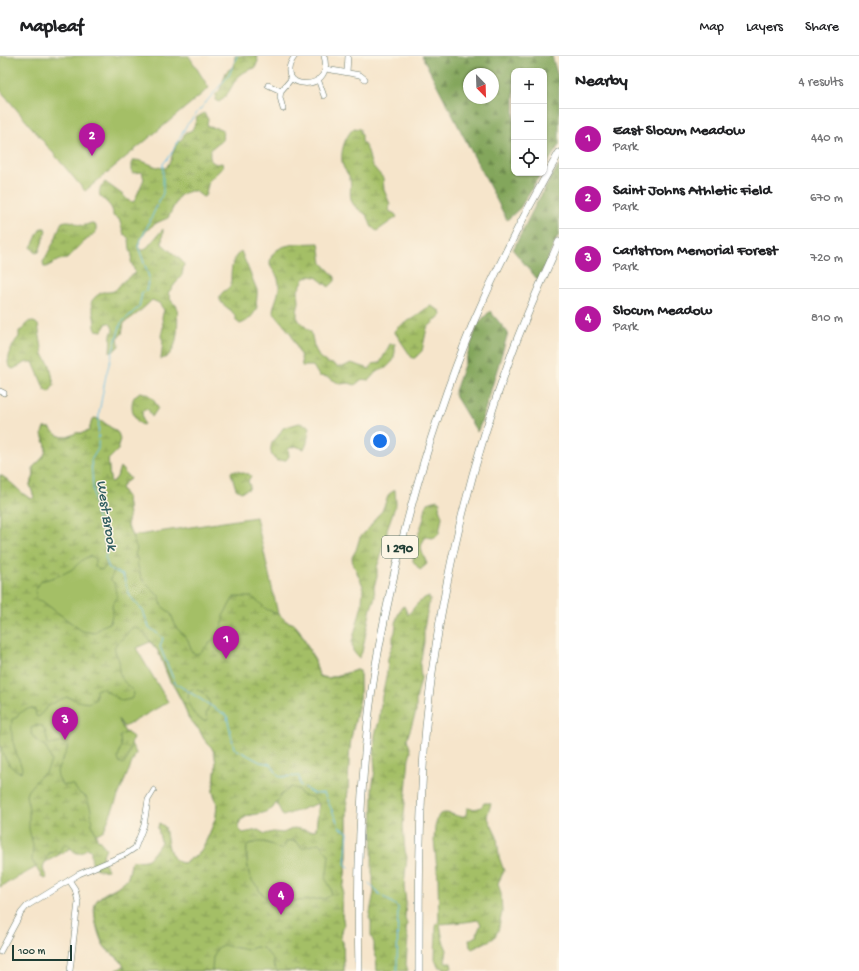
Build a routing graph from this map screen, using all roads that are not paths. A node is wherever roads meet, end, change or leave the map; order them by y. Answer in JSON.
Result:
{"nodes":[{"id":1,"x":295,"y":56,"type":"edge"},
{"id":2,"x":324,"y":56,"type":"edge"},
{"id":3,"x":348,"y":56,"type":"edge"},
{"id":4,"x":326,"y":69,"type":"junction"},
{"id":5,"x":347,"y":72,"type":"junction"},
{"id":6,"x":292,"y":78,"type":"junction"},
{"id":7,"x":318,"y":79,"type":"junction"},
{"id":8,"x":365,"y":79,"type":"dead end"},
{"id":9,"x":268,"y":85,"type":"dead end"},
{"id":10,"x":281,"y":91,"type":"junction"},
{"id":11,"x":324,"y":96,"type":"dead end"},
{"id":12,"x":283,"y":108,"type":"dead end"},
{"id":13,"x":559,"y":153,"type":"edge"},
{"id":14,"x":559,"y":242,"type":"edge"},
{"id":15,"x":154,"y":790,"type":"dead end"},
{"id":16,"x":70,"y":880,"type":"junction"},
{"id":17,"x":0,"y":952,"type":"edge"},
{"id":18,"x":70,"y":971,"type":"edge"},
{"id":19,"x":359,"y":971,"type":"edge"},
{"id":20,"x":419,"y":971,"type":"edge"}],
"edges":[{"from":1,"to":6,"type":"street"},
{"from":2,"to":4,"type":"street"},
{"from":3,"to":5,"type":"street"},
{"from":4,"to":5,"type":"street"},
{"from":4,"to":7,"type":"street"},
{"from":5,"to":8,"type":"street"},
{"from":6,"to":7,"type":"street"},
{"from":6,"to":10,"type":"street"},
{"from":7,"to":11,"type":"street"},
{"from":9,"to":10,"type":"street"},
{"from":10,"to":12,"type":"street"},
{"from":13,"to":19,"type":"highway","number":"I 290"},
{"from":14,"to":20,"type":"highway"},
{"from":15,"to":16,"type":"street"},
{"from":16,"to":17,"type":"street"},
{"from":16,"to":18,"type":"street"}]}
